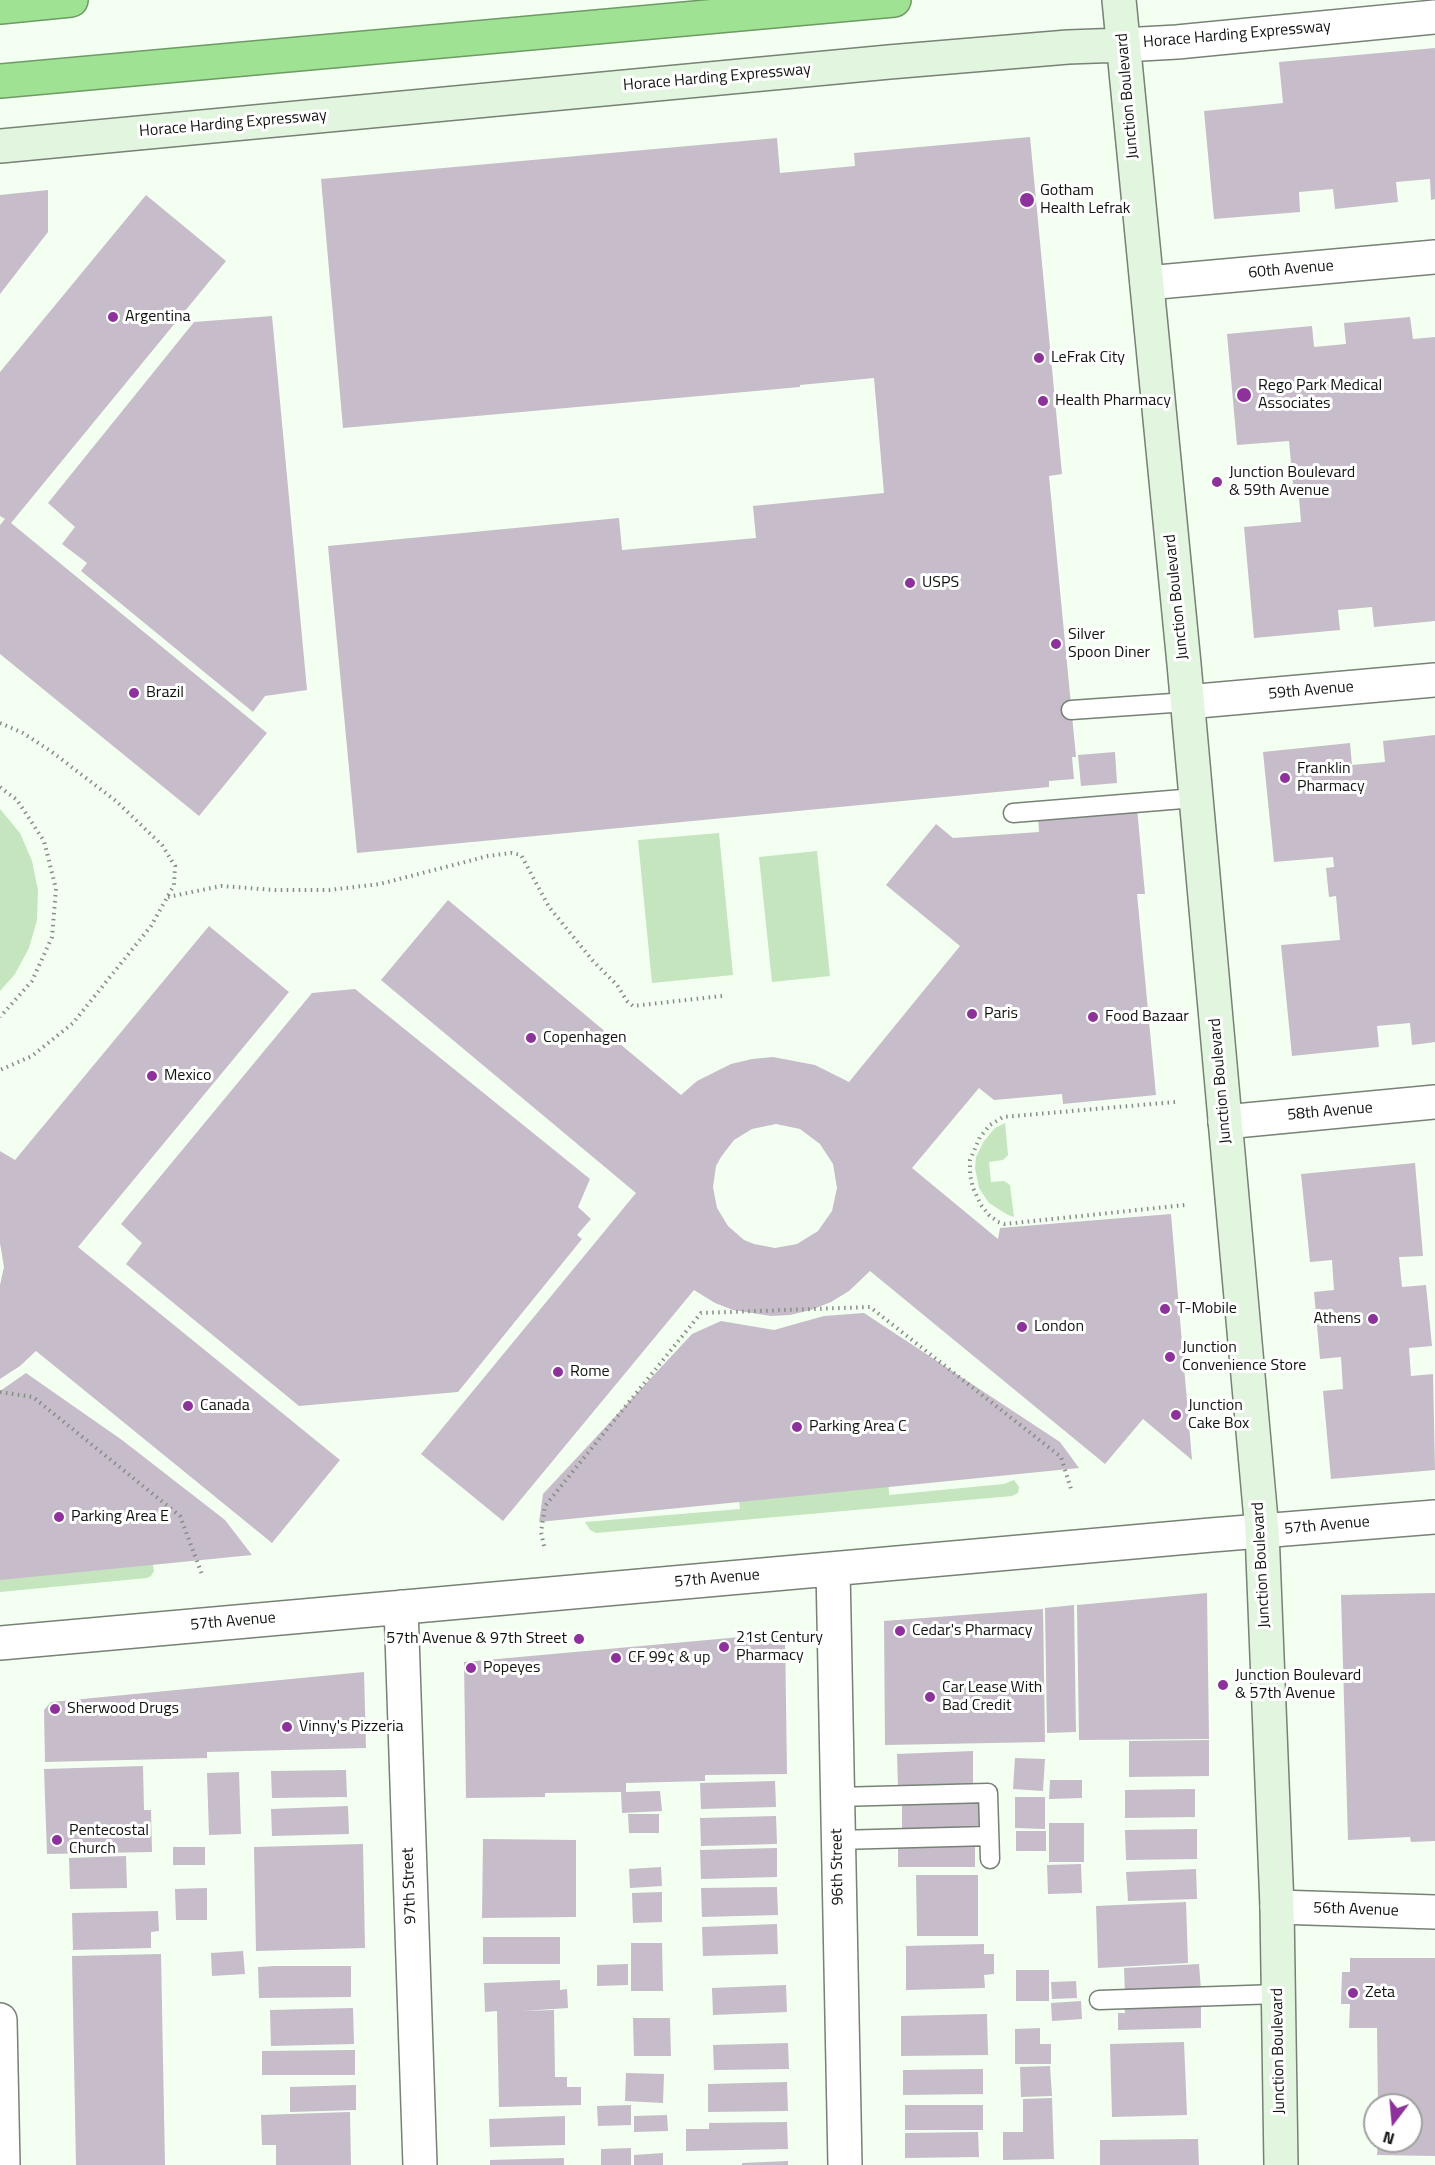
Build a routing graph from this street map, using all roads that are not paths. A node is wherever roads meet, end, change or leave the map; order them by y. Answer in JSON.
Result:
{"nodes":[{"id":1,"x":71,"y":0,"type":"edge"},
{"id":2,"x":894,"y":0,"type":"edge"},
{"id":3,"x":1119,"y":0,"type":"edge"},
{"id":4,"x":0,"y":7,"type":"edge"},
{"id":5,"x":1435,"y":17,"type":"edge"},
{"id":6,"x":1123,"y":45,"type":"junction"},
{"id":7,"x":10,"y":81,"type":"edge"},
{"id":8,"x":0,"y":146,"type":"edge"},
{"id":9,"x":1435,"y":257,"type":"edge"},
{"id":10,"x":1147,"y":283,"type":"junction"},
{"id":11,"x":1435,"y":680,"type":"edge"},
{"id":12,"x":1187,"y":702,"type":"junction"},
{"id":13,"x":1071,"y":710,"type":"dead end"},
{"id":14,"x":1195,"y":798,"type":"junction"},
{"id":15,"x":1013,"y":813,"type":"dead end"},
{"id":16,"x":1435,"y":1102,"type":"edge"},
{"id":17,"x":1225,"y":1122,"type":"junction"},
{"id":18,"x":1435,"y":1517,"type":"edge"},
{"id":19,"x":1262,"y":1531,"type":"junction"},
{"id":20,"x":832,"y":1569,"type":"junction"},
{"id":21,"x":401,"y":1607,"type":"junction"},
{"id":22,"x":0,"y":1643,"type":"edge"},
{"id":23,"x":837,"y":1797,"type":"junction"},
{"id":24,"x":989,"y":1836,"type":"junction"},
{"id":25,"x":838,"y":1840,"type":"junction"},
{"id":26,"x":990,"y":1859,"type":"dead end"},
{"id":27,"x":1277,"y":1907,"type":"junction"},
{"id":28,"x":1435,"y":1912,"type":"edge"},
{"id":29,"x":1278,"y":1994,"type":"junction"},
{"id":30,"x":1099,"y":2000,"type":"dead end"},
{"id":31,"x":0,"y":2020,"type":"edge"},
{"id":32,"x":3,"y":2165,"type":"edge"},
{"id":33,"x":420,"y":2165,"type":"edge"},
{"id":34,"x":845,"y":2165,"type":"edge"},
{"id":35,"x":1281,"y":2165,"type":"edge"}],
"edges":[{"from":1,"to":4,"type":"highway"},
{"from":2,"to":7,"type":"highway"},
{"from":3,"to":6,"type":"main road","name":"Junction Boulevard"},
{"from":5,"to":6,"type":"street","name":"Horace Harding Expressway"},
{"from":6,"to":8,"type":"main road","name":"Horace Harding Expressway"},
{"from":6,"to":10,"type":"main road","name":"Junction Boulevard"},
{"from":9,"to":10,"type":"street","name":"60th Avenue"},
{"from":10,"to":12,"type":"main road","name":"Junction Boulevard"},
{"from":11,"to":12,"type":"street","name":"59th Avenue"},
{"from":12,"to":13,"type":"lane"},
{"from":12,"to":14,"type":"main road","name":"Junction Boulevard"},
{"from":14,"to":15,"type":"lane"},
{"from":14,"to":17,"type":"main road","name":"Junction Boulevard"},
{"from":16,"to":17,"type":"street","name":"58th Avenue"},
{"from":17,"to":19,"type":"main road","name":"Junction Boulevard"},
{"from":18,"to":19,"type":"street","name":"57th Avenue"},
{"from":19,"to":20,"type":"street","name":"57th Avenue"},
{"from":19,"to":27,"type":"main road","name":"Junction Boulevard"},
{"from":20,"to":21,"type":"street","name":"57th Avenue"},
{"from":20,"to":23,"type":"street","name":"96th Street"},
{"from":21,"to":22,"type":"street","name":"57th Avenue"},
{"from":21,"to":33,"type":"street","name":"97th Street"},
{"from":23,"to":24,"type":"lane"},
{"from":23,"to":25,"type":"street","name":"96th Street"},
{"from":24,"to":25,"type":"lane"},
{"from":24,"to":26,"type":"lane"},
{"from":25,"to":34,"type":"street","name":"96th Street"},
{"from":27,"to":28,"type":"street","name":"56th Avenue"},
{"from":27,"to":29,"type":"main road","name":"Junction Boulevard"},
{"from":29,"to":30,"type":"lane"},
{"from":29,"to":35,"type":"main road","name":"Junction Boulevard"},
{"from":31,"to":32,"type":"street"}]}
